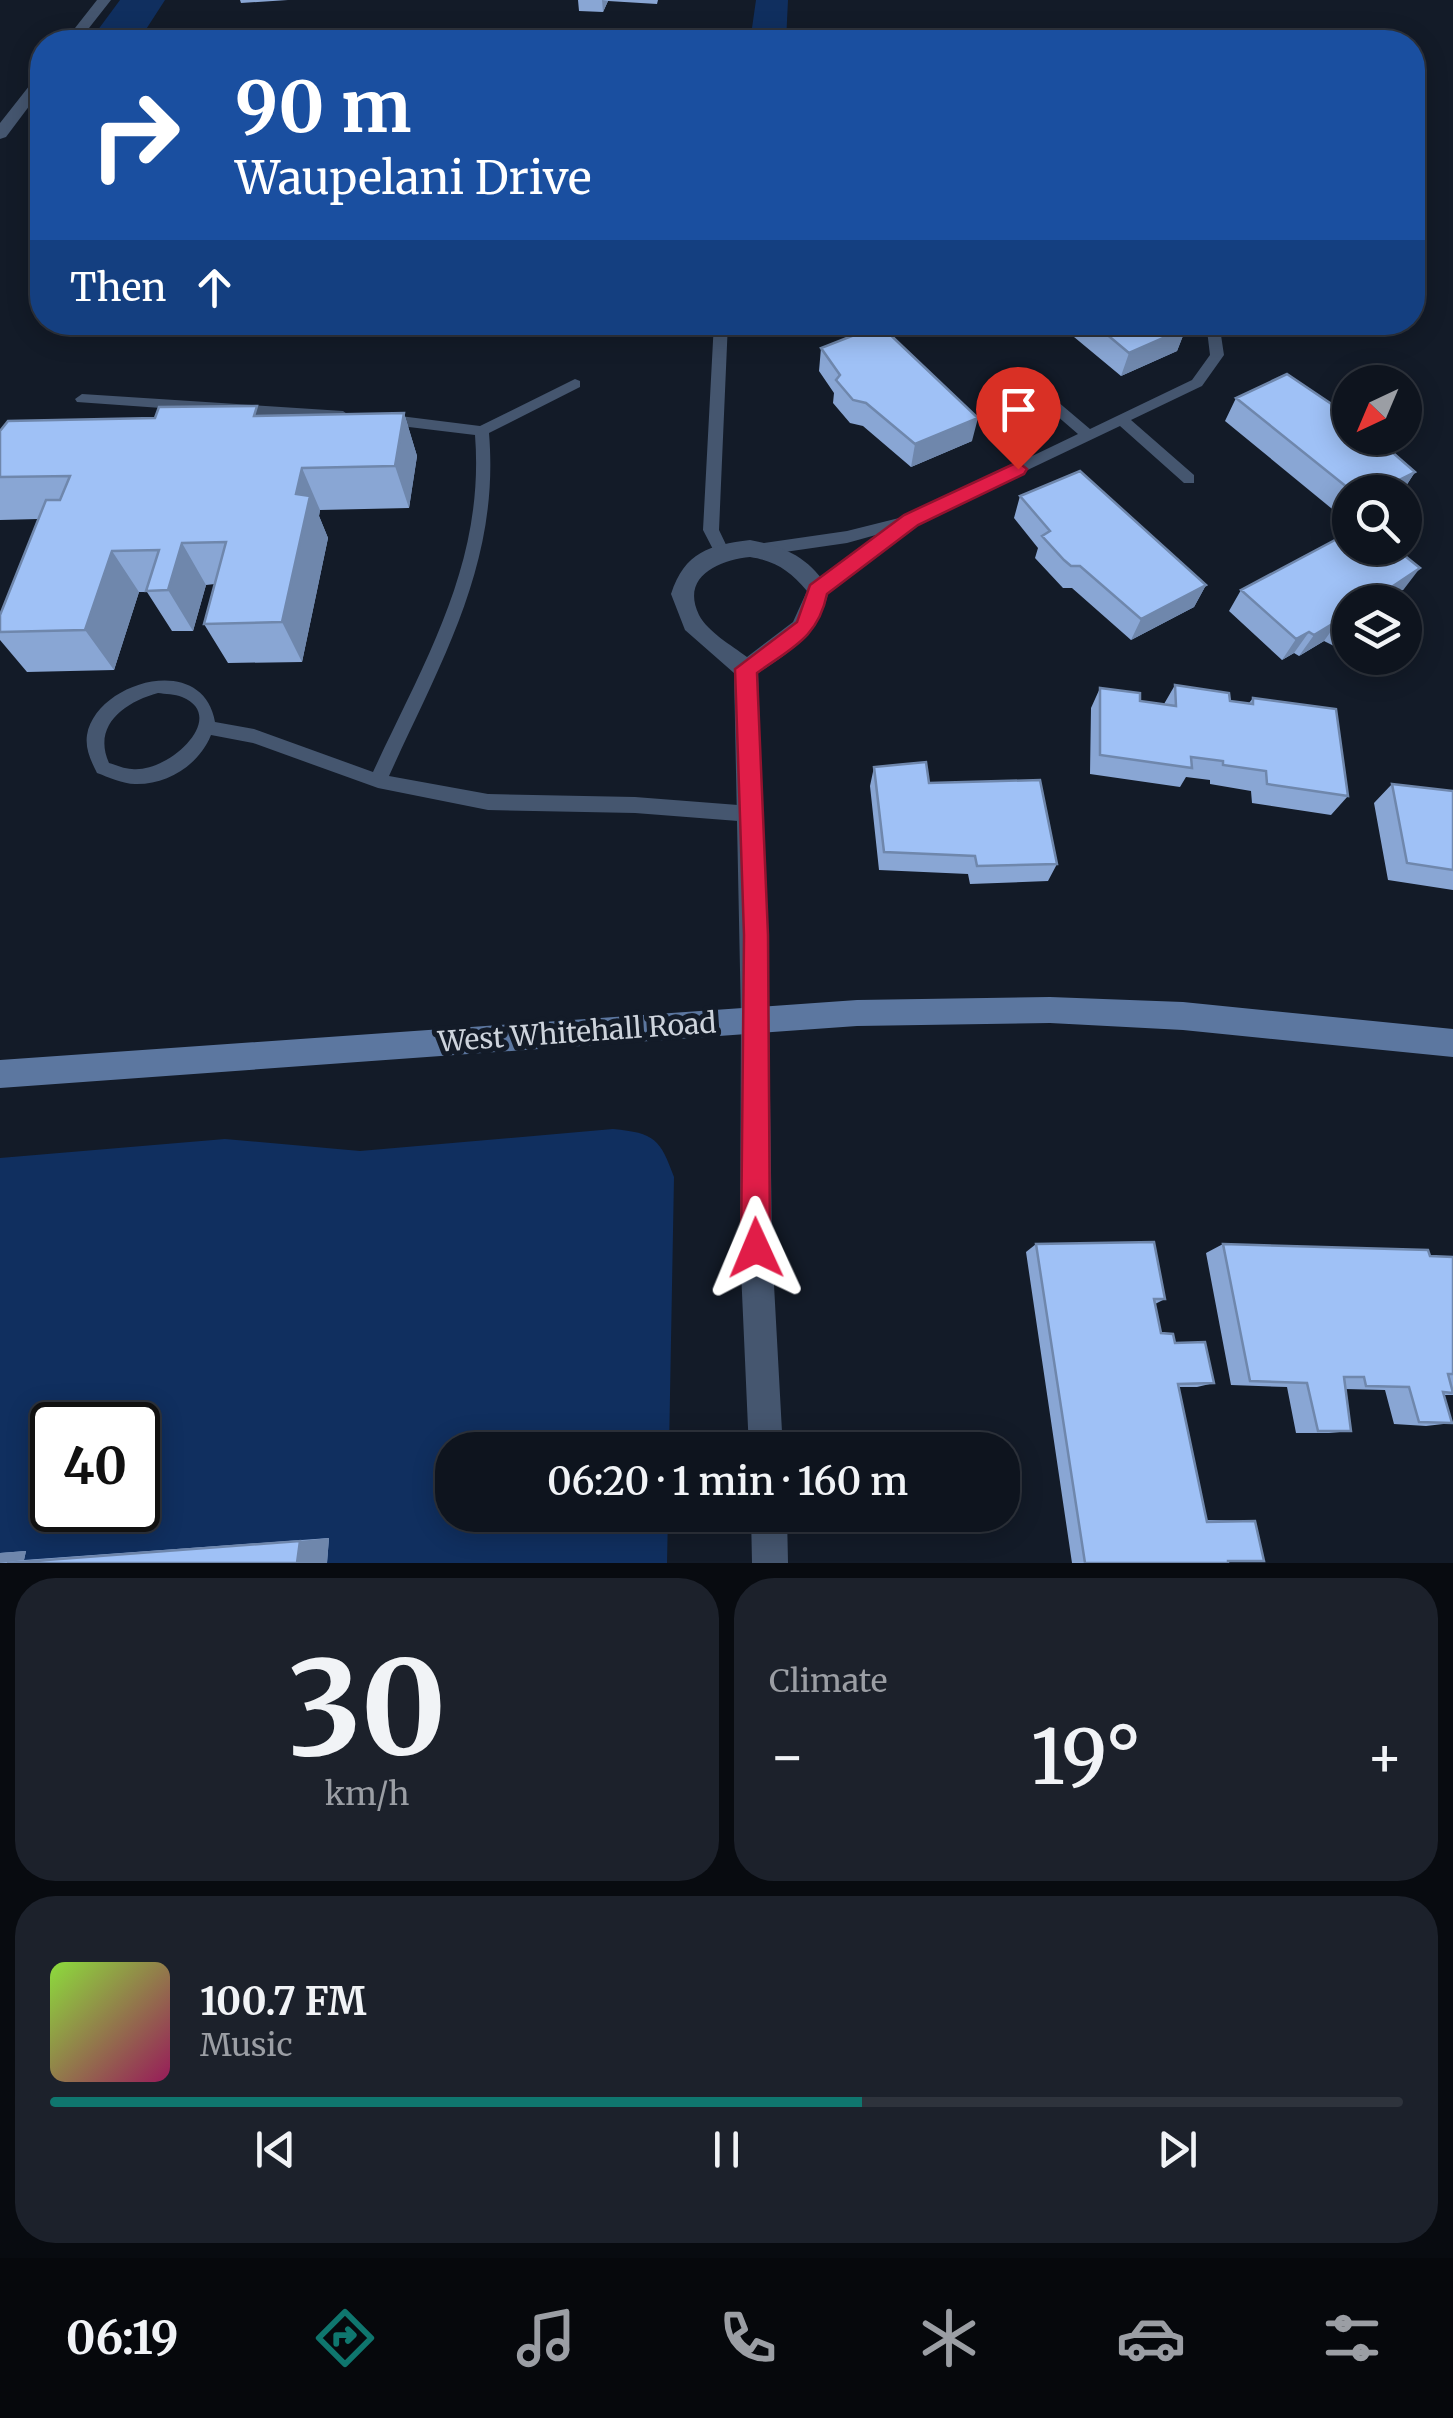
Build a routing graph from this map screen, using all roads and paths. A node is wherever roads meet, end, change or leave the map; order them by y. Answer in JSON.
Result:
{"nodes":[{"id":1,"x":104,"y":0,"type":"edge"},
{"id":2,"x":80,"y":30,"type":"edge"},
{"id":3,"x":30,"y":95,"type":"edge"},
{"id":4,"x":0,"y":134,"type":"edge"},
{"id":5,"x":720,"y":335,"type":"edge"},
{"id":6,"x":1214,"y":335,"type":"edge"},
{"id":7,"x":575,"y":384,"type":"dead end"},
{"id":8,"x":1033,"y":388,"type":"dead end"},
{"id":9,"x":82,"y":398,"type":"dead end"},
{"id":10,"x":1122,"y":419,"type":"junction"},
{"id":11,"x":482,"y":431,"type":"junction"},
{"id":12,"x":1088,"y":435,"type":"junction"},
{"id":13,"x":1189,"y":479,"type":"dead end"},
{"id":14,"x":911,"y":520,"type":"junction"},
{"id":15,"x":764,"y":549,"type":"junction"},
{"id":16,"x":722,"y":553,"type":"junction"},
{"id":17,"x":818,"y":590,"type":"junction"},
{"id":18,"x":746,"y":669,"type":"junction"},
{"id":19,"x":208,"y":728,"type":"junction"},
{"id":20,"x":378,"y":781,"type":"junction"},
{"id":21,"x":750,"y":814,"type":"junction"},
{"id":22,"x":756,"y":1020,"type":"junction"},
{"id":23,"x":1453,"y":1043,"type":"edge"},
{"id":24,"x":0,"y":1074,"type":"edge"},
{"id":25,"x":765,"y":1432,"type":"edge"},
{"id":26,"x":769,"y":1532,"type":"edge"},
{"id":27,"x":770,"y":1563,"type":"edge"}],
"edges":[{"from":1,"to":2,"type":"street"},
{"from":3,"to":4,"type":"street"},
{"from":5,"to":16,"type":"lane"},
{"from":6,"to":10,"type":"lane"},
{"from":7,"to":11,"type":"lane"},
{"from":8,"to":12,"type":"lane"},
{"from":9,"to":11,"type":"lane"},
{"from":10,"to":12,"type":"lane"},
{"from":10,"to":13,"type":"lane"},
{"from":11,"to":20,"type":"lane"},
{"from":12,"to":14,"type":"lane"},
{"from":14,"to":15,"type":"lane"},
{"from":14,"to":17,"type":"lane"},
{"from":15,"to":16,"type":"street"},
{"from":15,"to":17,"type":"street"},
{"from":16,"to":18,"type":"street"},
{"from":17,"to":18,"type":"street"},
{"from":18,"to":21,"type":"street"},
{"from":19,"to":19,"type":"lane"},
{"from":19,"to":20,"type":"lane"},
{"from":20,"to":21,"type":"lane"},
{"from":21,"to":22,"type":"street"},
{"from":22,"to":23,"type":"main road","name":"West Whitehall Road"},
{"from":22,"to":24,"type":"main road","name":"West Whitehall Road"},
{"from":22,"to":25,"type":"street"},
{"from":26,"to":27,"type":"street"}]}
